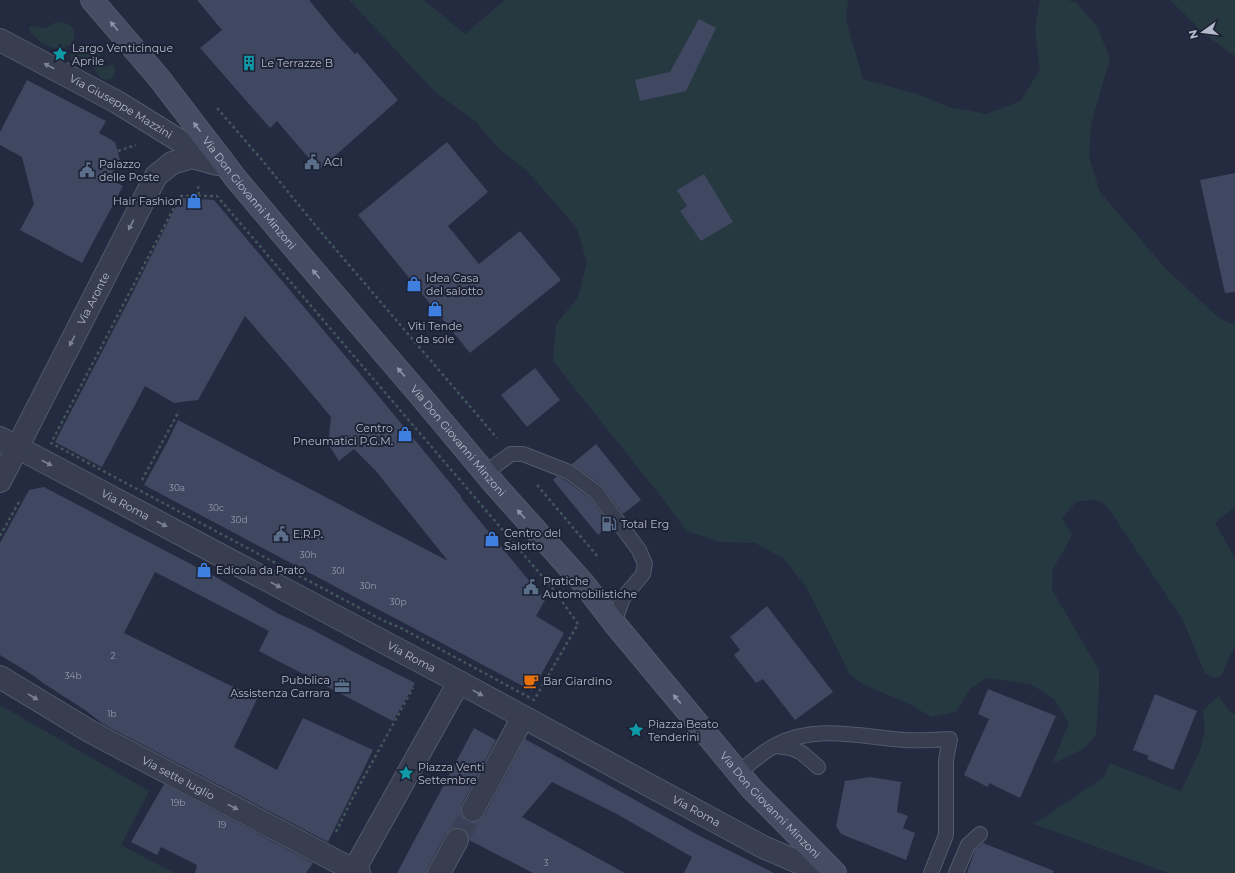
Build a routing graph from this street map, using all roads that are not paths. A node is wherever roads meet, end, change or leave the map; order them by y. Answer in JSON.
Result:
{"nodes":[{"id":1,"x":92,"y":0,"type":"edge"},
{"id":2,"x":0,"y":40,"type":"edge"},
{"id":3,"x":218,"y":164,"type":"junction"},
{"id":4,"x":237,"y":180,"type":"junction"},
{"id":5,"x":9,"y":443,"type":"edge"},
{"id":6,"x":485,"y":472,"type":"junction"},
{"id":7,"x":0,"y":481,"type":"edge"},
{"id":8,"x":614,"y":623,"type":"junction"},
{"id":9,"x":0,"y":677,"type":"edge"},
{"id":10,"x":459,"y":682,"type":"junction"},
{"id":11,"x":523,"y":718,"type":"junction"},
{"id":12,"x":775,"y":746,"type":"junction"},
{"id":13,"x":818,"y":767,"type":"dead end"},
{"id":14,"x":739,"y":772,"type":"junction"},
{"id":15,"x":473,"y":810,"type":"tunnel mouth"},
{"id":16,"x":980,"y":834,"type":"dead end"},
{"id":17,"x":457,"y":840,"type":"tunnel mouth"},
{"id":18,"x":356,"y":871,"type":"edge"},
{"id":19,"x":439,"y":873,"type":"edge"},
{"id":20,"x":824,"y":873,"type":"edge"},
{"id":21,"x":835,"y":873,"type":"edge"},
{"id":22,"x":931,"y":873,"type":"edge"},
{"id":23,"x":956,"y":873,"type":"edge"}],
"edges":[{"from":4,"to":1,"type":"main road","name":"Via Don Giovanni Minzoni","one_way":true},
{"from":3,"to":2,"type":"street","name":"Via Giuseppe Mazzini","one_way":true},
{"from":3,"to":4,"type":"street","name":"Via Giuseppe Mazzini"},
{"from":3,"to":5,"type":"street","name":"Via Aronte","one_way":true},
{"from":6,"to":4,"type":"main road","name":"Via Don Giovanni Minzoni","one_way":true},
{"from":5,"to":7,"type":"street","name":"Via Aronte"},
{"from":5,"to":10,"type":"street","name":"Via Roma","one_way":true},
{"from":8,"to":6,"type":"main road","name":"Via Don Giovanni Minzoni","one_way":true},
{"from":6,"to":8,"type":"lane"},
{"from":14,"to":8,"type":"main road","name":"Via Don Giovanni Minzoni","one_way":true},
{"from":9,"to":18,"type":"street","name":"Via sette luglio","one_way":true},
{"from":10,"to":11,"type":"street","name":"Via Roma","one_way":true},
{"from":10,"to":18,"type":"street"},
{"from":11,"to":15,"type":"street"},
{"from":11,"to":20,"type":"street","name":"Via Roma"},
{"from":12,"to":13,"type":"lane"},
{"from":12,"to":14,"type":"lane"},
{"from":12,"to":22,"type":"lane"},
{"from":14,"to":21,"type":"main road","name":"Via Don Giovanni Minzoni"},
{"from":16,"to":23,"type":"lane"},
{"from":17,"to":19,"type":"street"}]}
